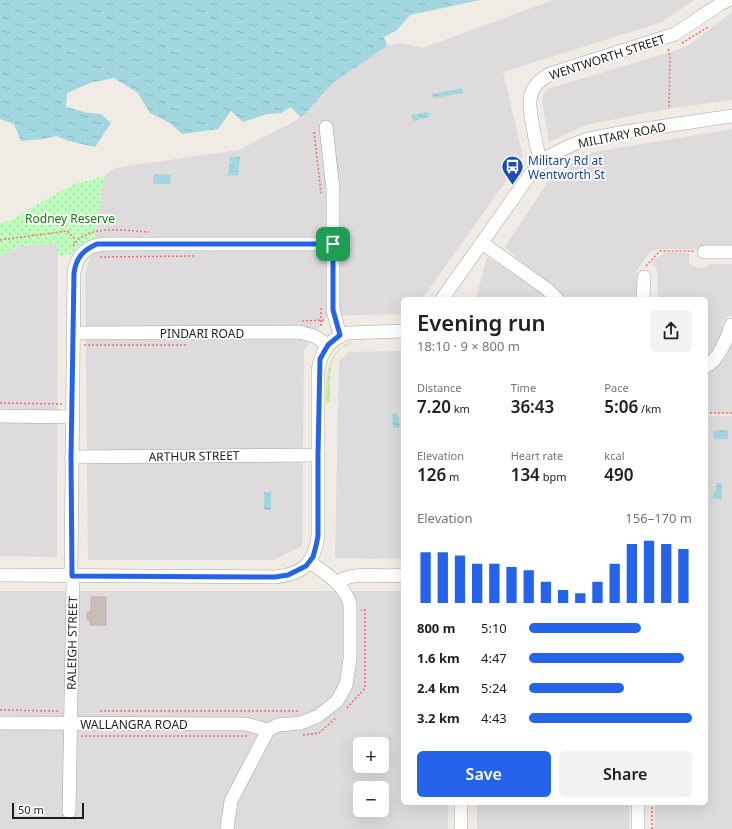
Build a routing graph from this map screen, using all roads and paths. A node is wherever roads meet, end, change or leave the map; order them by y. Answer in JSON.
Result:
{"nodes":[{"id":1,"x":728,"y":0,"type":"edge"},
{"id":2,"x":668,"y":49,"type":"dead end"},
{"id":3,"x":669,"y":110,"type":"dead end"},
{"id":4,"x":732,"y":116,"type":"edge"},
{"id":5,"x":326,"y":127,"type":"dead end"},
{"id":6,"x":542,"y":163,"type":"junction"},
{"id":7,"x":0,"y":240,"type":"edge"},
{"id":8,"x":482,"y":243,"type":"junction"},
{"id":9,"x":333,"y":244,"type":"junction"},
{"id":10,"x":91,"y":247,"type":"junction"},
{"id":11,"x":704,"y":252,"type":"joint"},
{"id":12,"x":732,"y":252,"type":"edge"},
{"id":13,"x":644,"y":277,"type":"joint"},
{"id":14,"x":443,"y":297,"type":"edge"},
{"id":15,"x":555,"y":297,"type":"edge"},
{"id":16,"x":643,"y":297,"type":"edge"},
{"id":17,"x":731,"y":325,"type":"edge"},
{"id":18,"x":401,"y":331,"type":"edge"},
{"id":19,"x":73,"y":333,"type":"junction"},
{"id":20,"x":340,"y":335,"type":"junction"},
{"id":21,"x":328,"y":345,"type":"junction"},
{"id":22,"x":708,"y":365,"type":"edge"},
{"id":23,"x":0,"y":403,"type":"edge"},
{"id":24,"x":62,"y":404,"type":"dead end"},
{"id":25,"x":708,"y":413,"type":"edge"},
{"id":26,"x":732,"y":413,"type":"edge"},
{"id":27,"x":0,"y":416,"type":"edge"},
{"id":28,"x":72,"y":417,"type":"junction"},
{"id":29,"x":318,"y":455,"type":"junction"},
{"id":30,"x":71,"y":457,"type":"junction"},
{"id":31,"x":310,"y":562,"type":"junction"},
{"id":32,"x":0,"y":575,"type":"edge"},
{"id":33,"x":401,"y":575,"type":"edge"},
{"id":34,"x":72,"y":576,"type":"junction"},
{"id":35,"x":337,"y":582,"type":"junction"},
{"id":36,"x":0,"y":710,"type":"edge"},
{"id":37,"x":94,"y":711,"type":"dead end"},
{"id":38,"x":304,"y":711,"type":"dead end"},
{"id":39,"x":70,"y":717,"type":"junction"},
{"id":40,"x":0,"y":723,"type":"edge"},
{"id":41,"x":268,"y":730,"type":"junction"},
{"id":42,"x":461,"y":805,"type":"edge"},
{"id":43,"x":638,"y":805,"type":"edge"},
{"id":44,"x":652,"y":805,"type":"edge"},
{"id":45,"x":69,"y":812,"type":"dead end"},
{"id":46,"x":227,"y":829,"type":"edge"},
{"id":47,"x":461,"y":829,"type":"edge"},
{"id":48,"x":638,"y":829,"type":"edge"},
{"id":49,"x":652,"y":829,"type":"edge"}],
"edges":[{"from":1,"to":6,"type":"street","name":"WENTWORTH STREET"},
{"from":2,"to":3,"type":"path"},
{"from":4,"to":6,"type":"street","name":"MILITARY ROAD"},
{"from":5,"to":9,"type":"street"},
{"from":6,"to":8,"type":"street","name":"MILITARY ROAD"},
{"from":7,"to":10,"type":"path"},
{"from":8,"to":14,"type":"street","name":"MILITARY ROAD"},
{"from":8,"to":15,"type":"street"},
{"from":9,"to":10,"type":"street"},
{"from":9,"to":20,"type":"street"},
{"from":10,"to":19,"type":"street","name":"RALEIGH STREET"},
{"from":11,"to":12,"type":"street"},
{"from":11,"to":13,"type":"path"},
{"from":13,"to":16,"type":"street"},
{"from":17,"to":22,"type":"street"},
{"from":18,"to":20,"type":"street"},
{"from":19,"to":21,"type":"street","name":"PINDARI ROAD"},
{"from":19,"to":28,"type":"street","name":"RALEIGH STREET"},
{"from":20,"to":21,"type":"street"},
{"from":21,"to":29,"type":"street"},
{"from":23,"to":24,"type":"path"},
{"from":25,"to":26,"type":"path"},
{"from":27,"to":28,"type":"street"},
{"from":28,"to":30,"type":"street","name":"RALEIGH STREET"},
{"from":29,"to":30,"type":"street","name":"ARTHUR STREET"},
{"from":29,"to":31,"type":"street"},
{"from":30,"to":34,"type":"street","name":"RALEIGH STREET"},
{"from":31,"to":34,"type":"street"},
{"from":31,"to":35,"type":"street"},
{"from":32,"to":34,"type":"street"},
{"from":33,"to":35,"type":"street"},
{"from":34,"to":39,"type":"street","name":"RALEIGH STREET"},
{"from":35,"to":41,"type":"street"},
{"from":36,"to":39,"type":"path"},
{"from":37,"to":38,"type":"path"},
{"from":39,"to":40,"type":"street","name":"WALLANGRA ROAD"},
{"from":39,"to":41,"type":"street","name":"WALLANGRA ROAD"},
{"from":39,"to":45,"type":"street","name":"RALEIGH STREET"},
{"from":41,"to":46,"type":"street"},
{"from":42,"to":47,"type":"street"},
{"from":43,"to":48,"type":"street"},
{"from":44,"to":49,"type":"path"}]}
